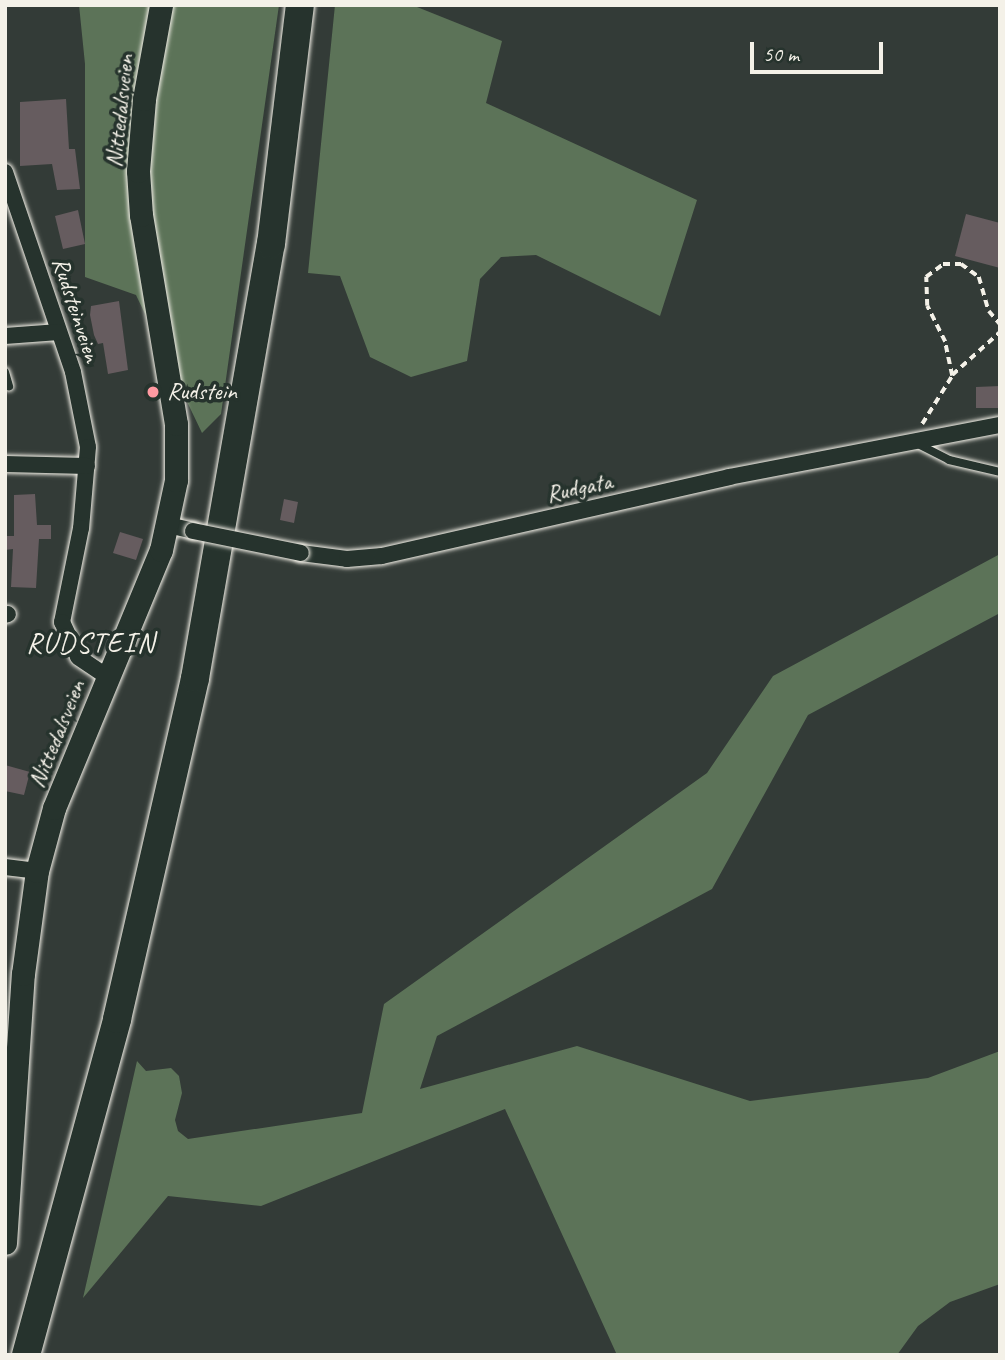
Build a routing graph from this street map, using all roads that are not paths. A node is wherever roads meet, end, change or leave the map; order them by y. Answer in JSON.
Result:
{"nodes":[{"id":1,"x":161,"y":5,"type":"edge"},
{"id":2,"x":299,"y":5,"type":"edge"},
{"id":3,"x":315,"y":5,"type":"edge"},
{"id":4,"x":5,"y":172,"type":"edge"},
{"id":5,"x":59,"y":332,"type":"junction"},
{"id":6,"x":5,"y":336,"type":"edge"},
{"id":7,"x":5,"y":372,"type":"edge"},
{"id":8,"x":9,"y":386,"type":"dead end"},
{"id":9,"x":1000,"y":425,"type":"edge"},
{"id":10,"x":910,"y":440,"type":"junction"},
{"id":11,"x":5,"y":464,"type":"edge"},
{"id":12,"x":87,"y":466,"type":"junction"},
{"id":13,"x":1000,"y":472,"type":"edge"},
{"id":14,"x":168,"y":525,"type":"junction"},
{"id":15,"x":108,"y":677,"type":"junction"},
{"id":16,"x":5,"y":866,"type":"edge"},
{"id":17,"x":37,"y":871,"type":"junction"},
{"id":18,"x":5,"y":1244,"type":"edge"},
{"id":19,"x":26,"y":1355,"type":"edge"},
{"id":20,"x":41,"y":1355,"type":"edge"}],
"edges":[{"from":1,"to":14,"type":"main road","name":"Nittedalsveien"},
{"from":2,"to":19,"type":"highway"},
{"from":3,"to":20,"type":"highway"},
{"from":4,"to":5,"type":"street","name":"Rudsteinveien"},
{"from":5,"to":6,"type":"street"},
{"from":5,"to":12,"type":"street","name":"Rudsteinveien"},
{"from":7,"to":8,"type":"lane"},
{"from":9,"to":10,"type":"street","name":"Rudgata"},
{"from":10,"to":13,"type":"lane"},
{"from":10,"to":14,"type":"street","name":"Rudgata","bridge":true},
{"from":11,"to":12,"type":"street"},
{"from":12,"to":15,"type":"street","name":"Rudsteinveien"},
{"from":14,"to":15,"type":"main road","name":"Nittedalsveien"},
{"from":15,"to":17,"type":"main road","name":"Nittedalsveien"},
{"from":16,"to":17,"type":"street"},
{"from":17,"to":18,"type":"main road","name":"Nittedalsveien"}]}
